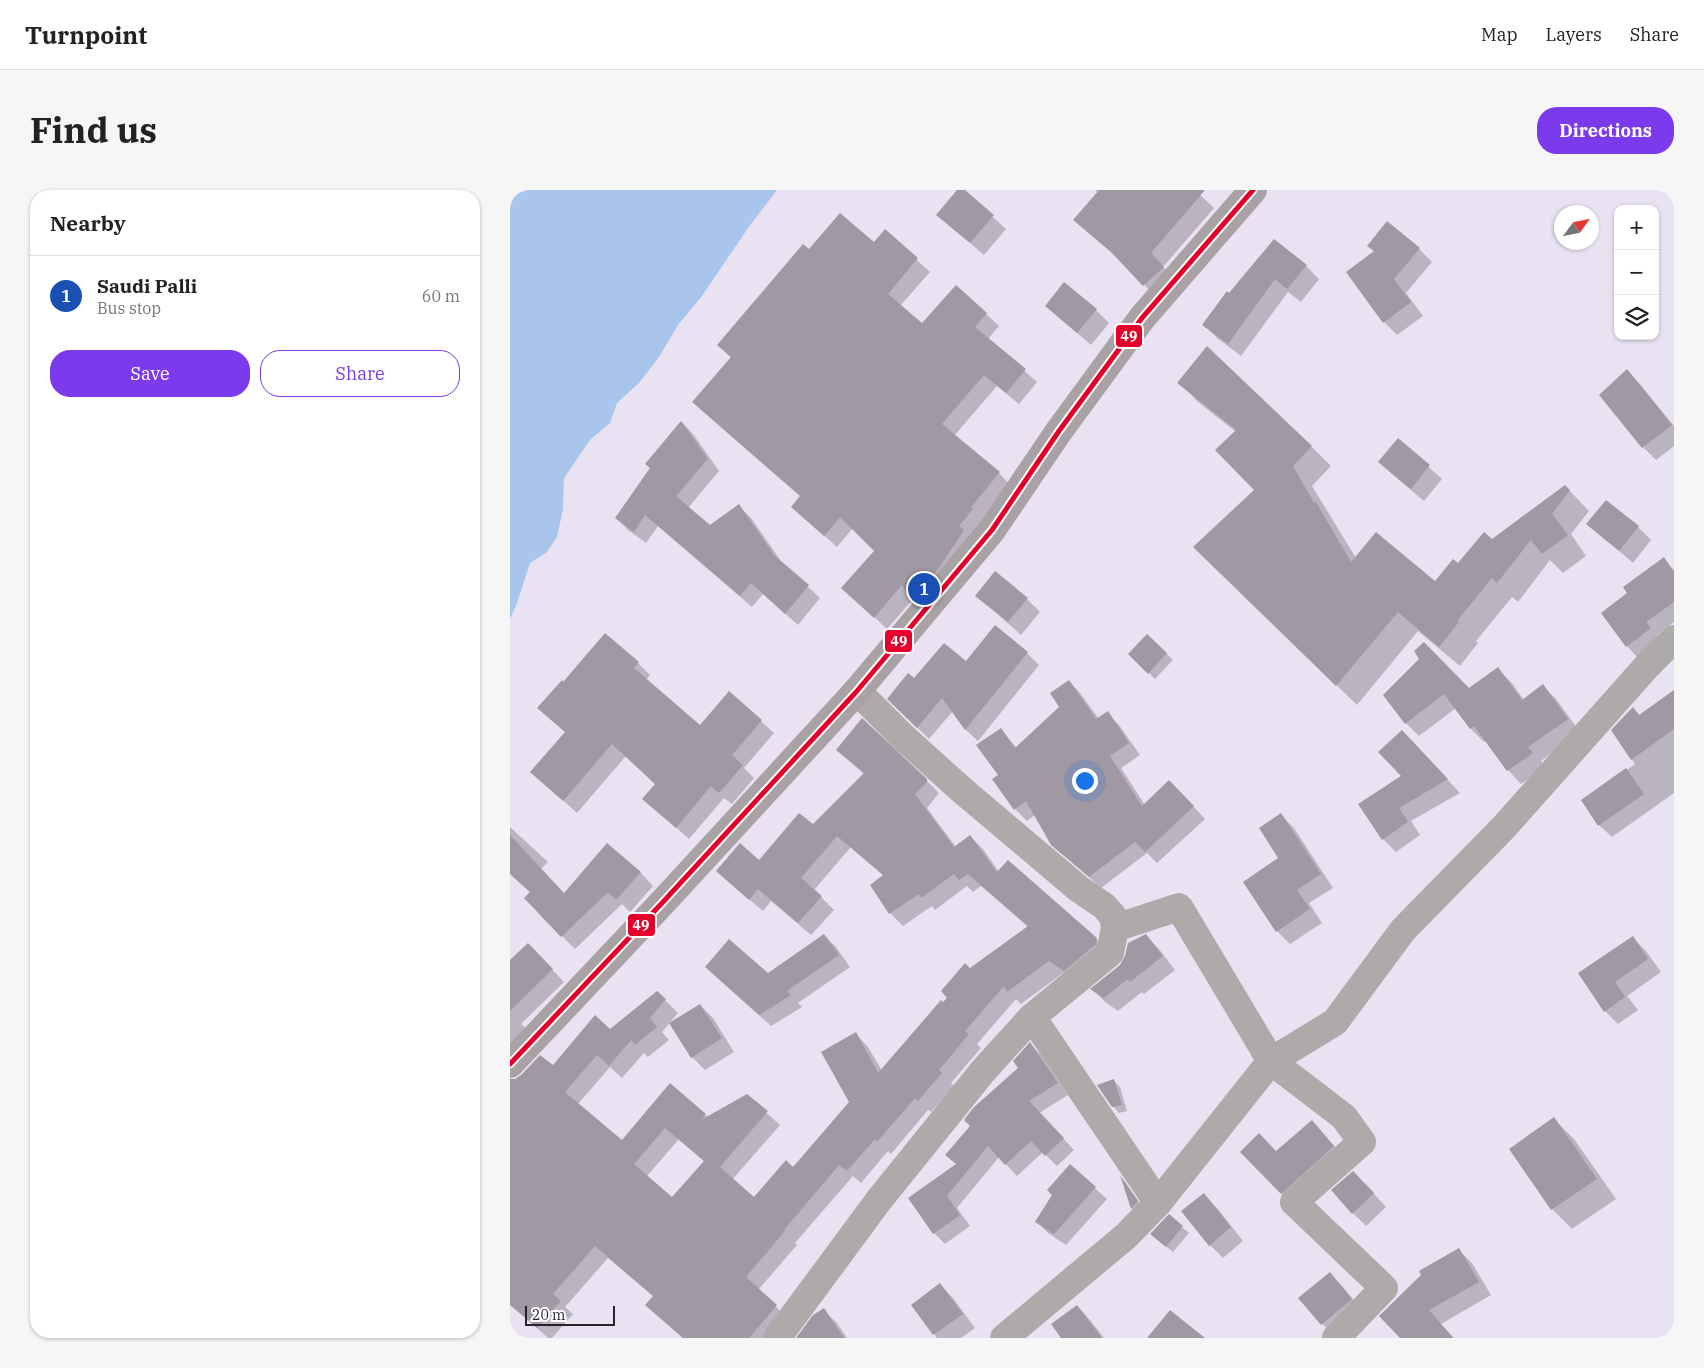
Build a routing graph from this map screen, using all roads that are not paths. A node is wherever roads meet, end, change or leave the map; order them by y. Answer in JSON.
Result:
{"nodes":[{"id":1,"x":1253,"y":190,"type":"edge"},
{"id":2,"x":1674,"y":639,"type":"edge"},
{"id":3,"x":857,"y":691,"type":"junction"},
{"id":4,"x":1115,"y":928,"type":"junction"},
{"id":5,"x":1032,"y":1017,"type":"junction"},
{"id":6,"x":1271,"y":1061,"type":"junction"},
{"id":7,"x":510,"y":1064,"type":"edge"},
{"id":8,"x":1158,"y":1203,"type":"junction"},
{"id":9,"x":777,"y":1338,"type":"edge"},
{"id":10,"x":1004,"y":1338,"type":"edge"},
{"id":11,"x":1336,"y":1338,"type":"edge"}],
"edges":[{"from":1,"to":3,"type":"main road"},
{"from":2,"to":6,"type":"street"},
{"from":3,"to":4,"type":"street"},
{"from":3,"to":7,"type":"main road"},
{"from":4,"to":5,"type":"street"},
{"from":4,"to":6,"type":"street"},
{"from":5,"to":8,"type":"street"},
{"from":5,"to":9,"type":"street"},
{"from":6,"to":8,"type":"street"},
{"from":6,"to":11,"type":"street"},
{"from":8,"to":10,"type":"street"}]}
